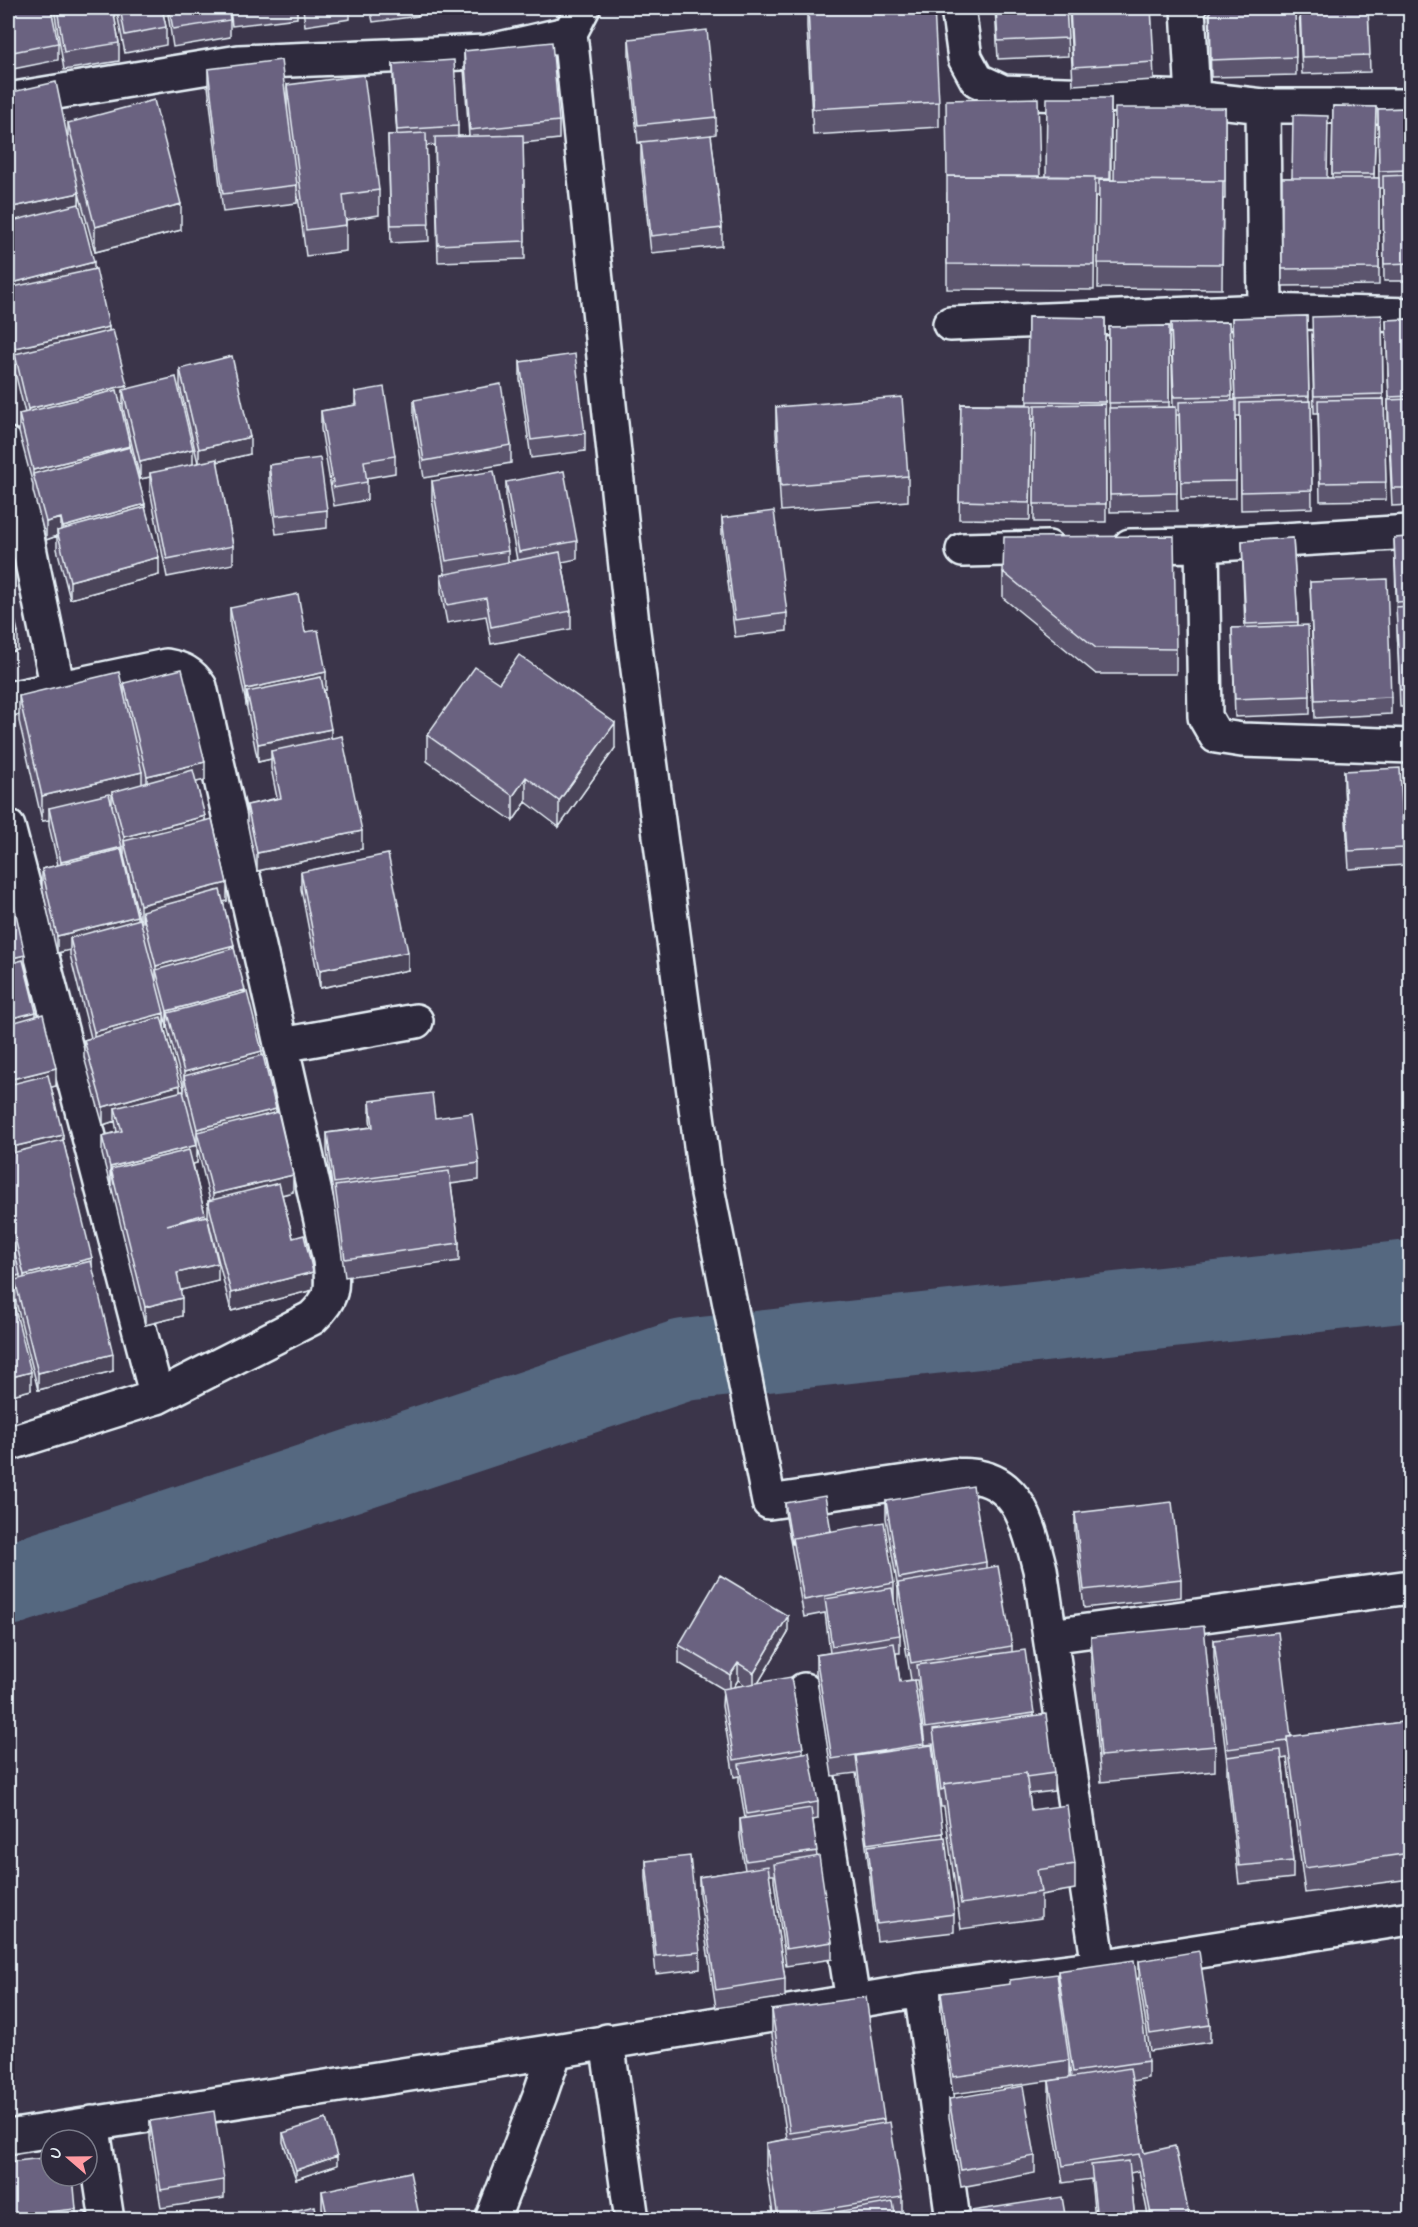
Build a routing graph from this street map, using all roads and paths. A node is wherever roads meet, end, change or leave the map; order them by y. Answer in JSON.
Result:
{"nodes":[{"id":1,"x":958,"y":8,"type":"edge"},
{"id":2,"x":1188,"y":8,"type":"edge"},
{"id":3,"x":584,"y":14,"type":"edge"},
{"id":4,"x":1193,"y":98,"type":"junction"},
{"id":5,"x":8,"y":100,"type":"edge"},
{"id":6,"x":1263,"y":106,"type":"junction"},
{"id":7,"x":1410,"y":106,"type":"edge"},
{"id":8,"x":1265,"y":311,"type":"junction"},
{"id":9,"x":1410,"y":315,"type":"edge"},
{"id":10,"x":950,"y":324,"type":"dead end"},
{"id":11,"x":8,"y":446,"type":"edge"},
{"id":12,"x":1410,"y":532,"type":"edge"},
{"id":13,"x":1202,"y":545,"type":"junction"},
{"id":14,"x":963,"y":550,"type":"dead end"},
{"id":15,"x":58,"y":689,"type":"junction"},
{"id":16,"x":8,"y":699,"type":"edge"},
{"id":17,"x":1410,"y":746,"type":"edge"},
{"id":18,"x":8,"y":827,"type":"edge"},
{"id":19,"x":416,"y":1021,"type":"dead end"},
{"id":20,"x":282,"y":1045,"type":"junction"},
{"id":21,"x":157,"y":1397,"type":"junction"},
{"id":22,"x":8,"y":1444,"type":"edge"},
{"id":23,"x":1410,"y":1587,"type":"edge"},
{"id":24,"x":1050,"y":1636,"type":"junction"},
{"id":25,"x":804,"y":1690,"type":"dead end"},
{"id":26,"x":1410,"y":1918,"type":"edge"},
{"id":27,"x":1099,"y":1967,"type":"junction"},
{"id":28,"x":921,"y":1990,"type":"junction"},
{"id":29,"x":853,"y":2001,"type":"junction"},
{"id":30,"x":607,"y":2041,"type":"junction"},
{"id":31,"x":555,"y":2051,"type":"junction"},
{"id":32,"x":92,"y":2124,"type":"junction"},
{"id":33,"x":8,"y":2137,"type":"edge"},
{"id":34,"x":108,"y":2220,"type":"edge"},
{"id":35,"x":492,"y":2220,"type":"edge"},
{"id":36,"x":632,"y":2220,"type":"edge"},
{"id":37,"x":952,"y":2220,"type":"edge"}],
"edges":[{"from":1,"to":4,"type":"street"},
{"from":2,"to":4,"type":"street"},
{"from":3,"to":5,"type":"street"},
{"from":3,"to":24,"type":"street"},
{"from":4,"to":6,"type":"street"},
{"from":6,"to":7,"type":"street"},
{"from":6,"to":8,"type":"street"},
{"from":8,"to":9,"type":"street"},
{"from":8,"to":10,"type":"street"},
{"from":11,"to":15,"type":"street"},
{"from":12,"to":13,"type":"street"},
{"from":13,"to":14,"type":"street"},
{"from":13,"to":17,"type":"street"},
{"from":15,"to":16,"type":"street"},
{"from":15,"to":20,"type":"street"},
{"from":18,"to":21,"type":"street"},
{"from":19,"to":20,"type":"street"},
{"from":20,"to":21,"type":"street"},
{"from":21,"to":22,"type":"street"},
{"from":23,"to":24,"type":"street"},
{"from":24,"to":27,"type":"street"},
{"from":25,"to":29,"type":"street"},
{"from":26,"to":27,"type":"street"},
{"from":27,"to":28,"type":"street"},
{"from":28,"to":29,"type":"street"},
{"from":28,"to":37,"type":"street"},
{"from":29,"to":30,"type":"street"},
{"from":30,"to":31,"type":"street"},
{"from":30,"to":36,"type":"street"},
{"from":31,"to":32,"type":"street"},
{"from":31,"to":35,"type":"street"},
{"from":32,"to":33,"type":"street"},
{"from":32,"to":34,"type":"street"}]}
